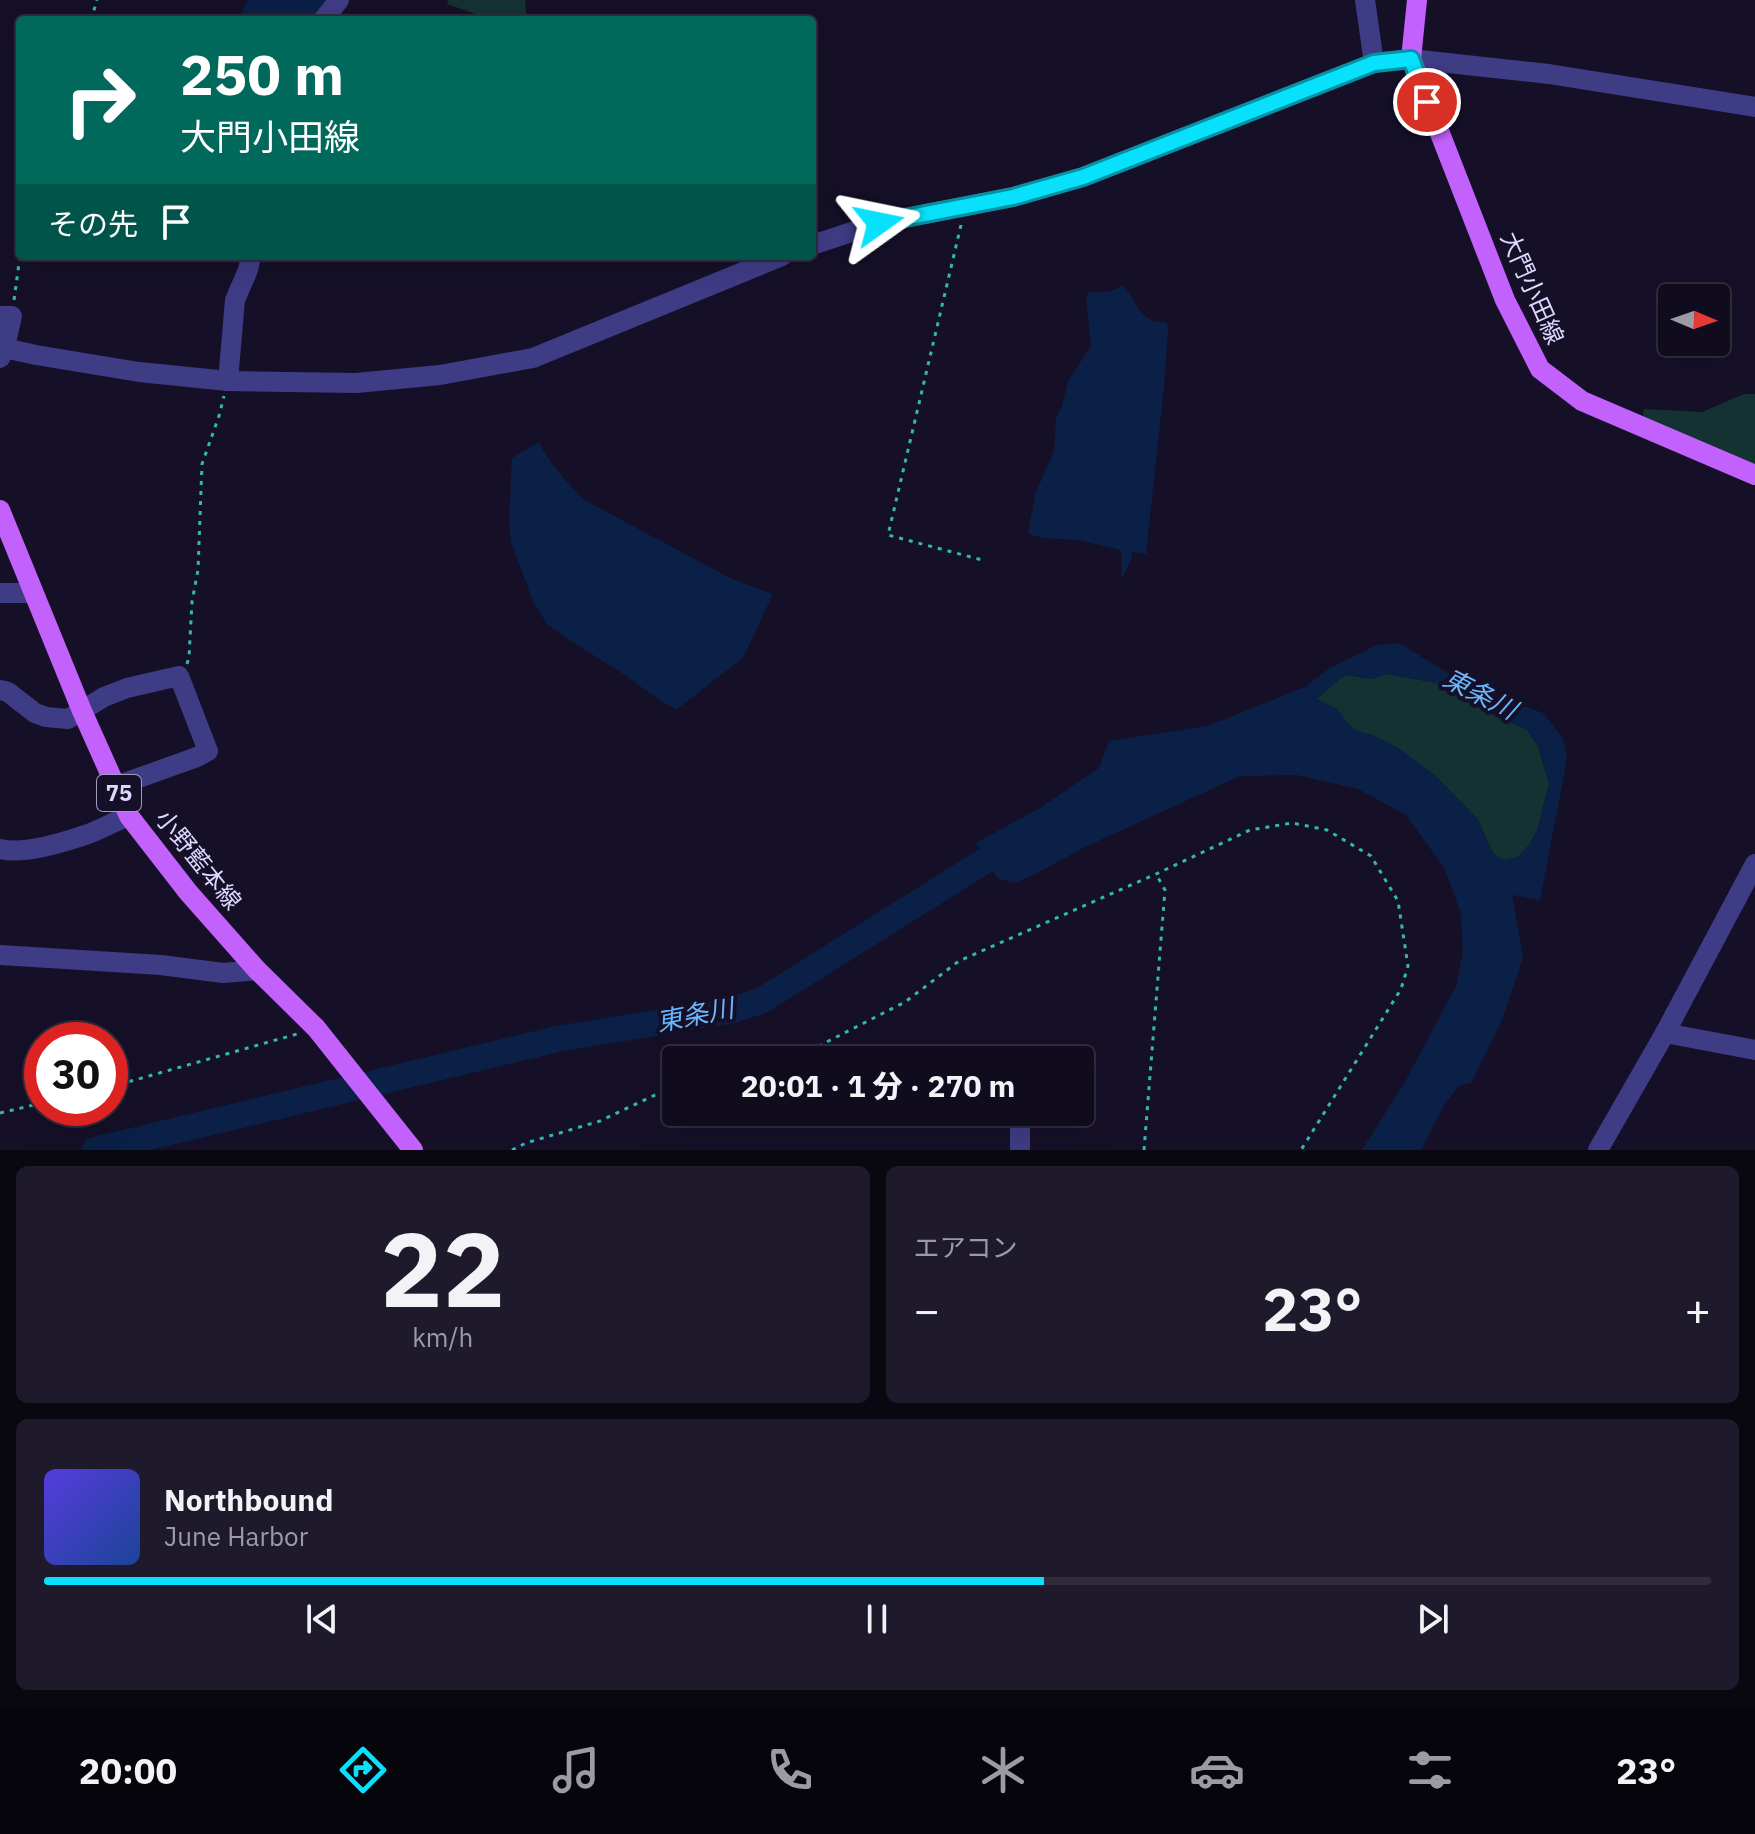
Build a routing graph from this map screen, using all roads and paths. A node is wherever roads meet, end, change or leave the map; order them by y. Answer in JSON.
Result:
{"nodes":[{"id":1,"x":339,"y":0,"type":"edge"},
{"id":2,"x":1365,"y":0,"type":"edge"},
{"id":3,"x":1417,"y":0,"type":"edge"},
{"id":4,"x":326,"y":16,"type":"edge"},
{"id":5,"x":1411,"y":59,"type":"junction"},
{"id":6,"x":1374,"y":63,"type":"junction"},
{"id":7,"x":1755,"y":107,"type":"edge"},
{"id":8,"x":965,"y":205,"type":"junction"},
{"id":9,"x":816,"y":244,"type":"edge"},
{"id":10,"x":19,"y":260,"type":"edge"},
{"id":11,"x":250,"y":260,"type":"edge"},
{"id":12,"x":772,"y":260,"type":"edge"},
{"id":13,"x":6,"y":316,"type":"edge"},
{"id":14,"x":2,"y":351,"type":"edge"},
{"id":15,"x":228,"y":381,"type":"junction"},
{"id":16,"x":1755,"y":475,"type":"edge"},
{"id":17,"x":0,"y":510,"type":"edge"},
{"id":18,"x":986,"y":561,"type":"dead end"},
{"id":19,"x":0,"y":593,"type":"edge"},
{"id":20,"x":33,"y":593,"type":"junction"},
{"id":21,"x":179,"y":676,"type":"junction"},
{"id":22,"x":0,"y":690,"type":"edge"},
{"id":23,"x":82,"y":711,"type":"junction"},
{"id":24,"x":116,"y":786,"type":"junction"},
{"id":25,"x":129,"y":816,"type":"junction"},
{"id":26,"x":0,"y":849,"type":"edge"},
{"id":27,"x":1755,"y":864,"type":"edge"},
{"id":28,"x":1156,"y":874,"type":"junction"},
{"id":29,"x":0,"y":955,"type":"edge"},
{"id":30,"x":257,"y":970,"type":"junction"},
{"id":31,"x":316,"y":1028,"type":"junction"},
{"id":32,"x":1665,"y":1033,"type":"junction"},
{"id":33,"x":819,"y":1046,"type":"edge"},
{"id":34,"x":1755,"y":1050,"type":"edge"},
{"id":35,"x":128,"y":1082,"type":"edge"},
{"id":36,"x":662,"y":1092,"type":"edge"},
{"id":37,"x":24,"y":1107,"type":"edge"},
{"id":38,"x":0,"y":1113,"type":"edge"},
{"id":39,"x":1020,"y":1126,"type":"edge"},
{"id":40,"x":413,"y":1150,"type":"edge"},
{"id":41,"x":512,"y":1150,"type":"edge"},
{"id":42,"x":1020,"y":1150,"type":"edge"},
{"id":43,"x":1144,"y":1150,"type":"edge"},
{"id":44,"x":1301,"y":1150,"type":"edge"},
{"id":45,"x":1598,"y":1150,"type":"edge"}],
"edges":[{"from":1,"to":4,"type":"street"},
{"from":2,"to":6,"type":"street"},
{"from":3,"to":5,"type":"main road","name":"大門小田線"},
{"from":5,"to":6,"type":"street"},
{"from":5,"to":7,"type":"street"},
{"from":5,"to":16,"type":"main road","name":"大門小田線"},
{"from":6,"to":8,"type":"street"},
{"from":8,"to":9,"type":"street"},
{"from":8,"to":18,"type":"path"},
{"from":10,"to":13,"type":"path"},
{"from":11,"to":15,"type":"street"},
{"from":12,"to":15,"type":"street"},
{"from":13,"to":14,"type":"street"},
{"from":14,"to":15,"type":"street"},
{"from":15,"to":21,"type":"path"},
{"from":17,"to":20,"type":"main road","name":"小野藍本線","number":"75"},
{"from":19,"to":20,"type":"street"},
{"from":20,"to":23,"type":"main road","name":"小野藍本線","number":"75"},
{"from":21,"to":23,"type":"street"},
{"from":21,"to":24,"type":"street"},
{"from":22,"to":23,"type":"street"},
{"from":23,"to":24,"type":"main road","name":"小野藍本線","number":"75"},
{"from":24,"to":25,"type":"main road","name":"小野藍本線","number":"75"},
{"from":25,"to":26,"type":"street"},
{"from":25,"to":30,"type":"main road","name":"小野藍本線","number":"75"},
{"from":27,"to":32,"type":"street"},
{"from":28,"to":33,"type":"path"},
{"from":28,"to":43,"type":"path"},
{"from":28,"to":44,"type":"path"},
{"from":29,"to":30,"type":"street"},
{"from":30,"to":31,"type":"main road","name":"小野藍本線","number":"75"},
{"from":31,"to":35,"type":"path"},
{"from":31,"to":40,"type":"main road","name":"小野藍本線","number":"75"},
{"from":32,"to":34,"type":"street"},
{"from":32,"to":45,"type":"street"},
{"from":36,"to":41,"type":"path"},
{"from":37,"to":38,"type":"path"},
{"from":39,"to":42,"type":"street"}]}
